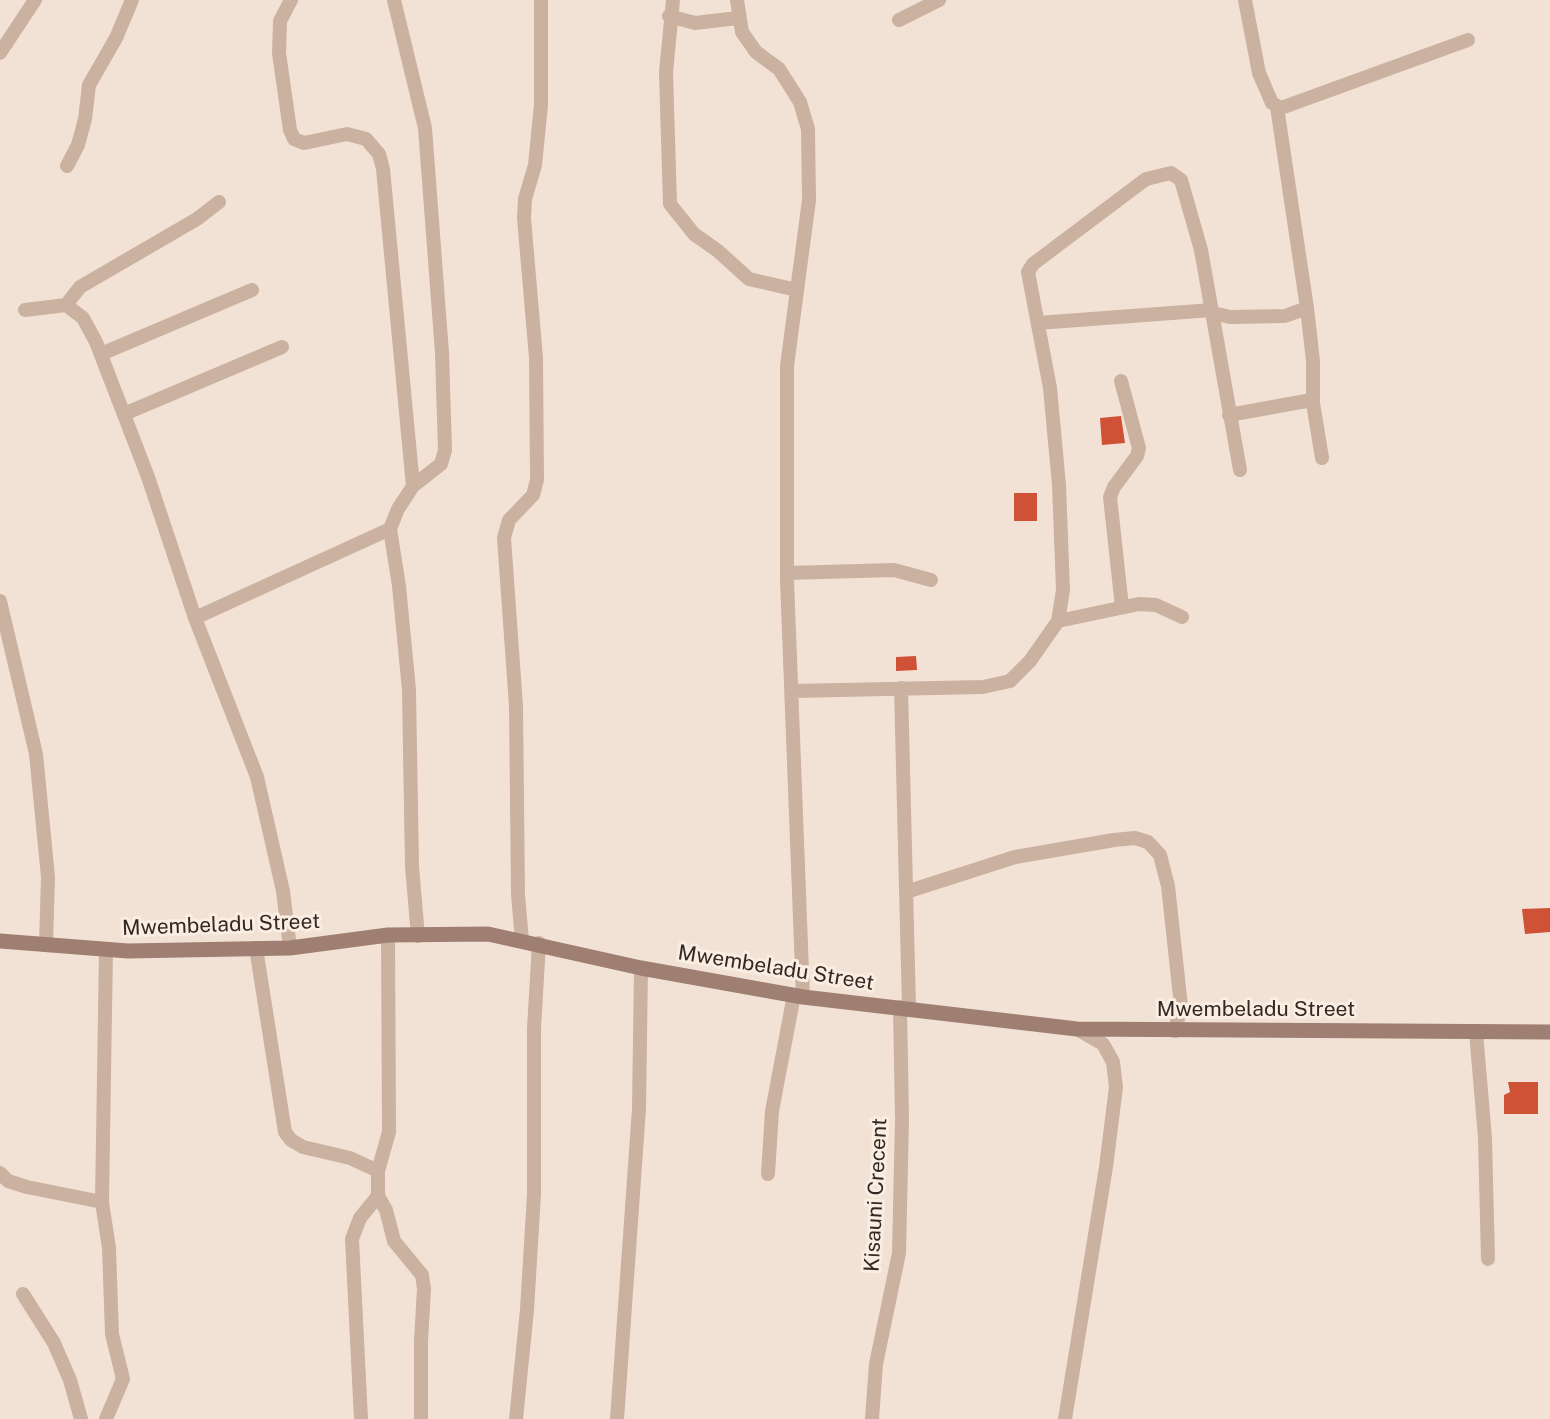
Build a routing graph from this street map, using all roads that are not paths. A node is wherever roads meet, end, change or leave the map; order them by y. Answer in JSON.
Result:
{"nodes":[{"id":1,"x":35,"y":0,"type":"edge"},
{"id":2,"x":132,"y":0,"type":"edge"},
{"id":3,"x":291,"y":0,"type":"edge"},
{"id":4,"x":394,"y":0,"type":"edge"},
{"id":5,"x":541,"y":0,"type":"edge"},
{"id":6,"x":673,"y":0,"type":"edge"},
{"id":7,"x":737,"y":0,"type":"edge"},
{"id":8,"x":939,"y":0,"type":"edge"},
{"id":9,"x":1245,"y":0,"type":"edge"},
{"id":10,"x":669,"y":16,"type":"junction"},
{"id":11,"x":738,"y":18,"type":"junction"},
{"id":12,"x":898,"y":20,"type":"dead end"},
{"id":13,"x":1468,"y":40,"type":"dead end"},
{"id":14,"x":0,"y":53,"type":"edge"},
{"id":15,"x":1277,"y":107,"type":"junction"},
{"id":16,"x":67,"y":166,"type":"dead end"},
{"id":17,"x":219,"y":202,"type":"dead end"},
{"id":18,"x":252,"y":290,"type":"dead end"},
{"id":19,"x":797,"y":290,"type":"junction"},
{"id":20,"x":66,"y":305,"type":"junction"},
{"id":21,"x":1308,"y":308,"type":"junction"},
{"id":22,"x":25,"y":310,"type":"dead end"},
{"id":23,"x":1212,"y":311,"type":"junction"},
{"id":24,"x":1038,"y":323,"type":"junction"},
{"id":25,"x":282,"y":347,"type":"dead end"},
{"id":26,"x":101,"y":354,"type":"junction"},
{"id":27,"x":1121,"y":381,"type":"dead end"},
{"id":28,"x":1313,"y":403,"type":"junction"},
{"id":29,"x":124,"y":414,"type":"junction"},
{"id":30,"x":1230,"y":415,"type":"junction"},
{"id":31,"x":1322,"y":458,"type":"dead end"},
{"id":32,"x":1240,"y":470,"type":"dead end"},
{"id":33,"x":413,"y":486,"type":"junction"},
{"id":34,"x":390,"y":529,"type":"junction"},
{"id":35,"x":787,"y":573,"type":"junction"},
{"id":36,"x":931,"y":580,"type":"dead end"},
{"id":37,"x":0,"y":601,"type":"edge"},
{"id":38,"x":1122,"y":607,"type":"junction"},
{"id":39,"x":1182,"y":617,"type":"dead end"},
{"id":40,"x":195,"y":618,"type":"junction"},
{"id":41,"x":1058,"y":621,"type":"junction"},
{"id":42,"x":901,"y":688,"type":"junction"},
{"id":43,"x":792,"y":691,"type":"junction"},
{"id":44,"x":906,"y":892,"type":"junction"},
{"id":45,"x":388,"y":935,"type":"junction"},
{"id":46,"x":418,"y":936,"type":"junction"},
{"id":47,"x":522,"y":940,"type":"junction"},
{"id":48,"x":0,"y":941,"type":"edge"},
{"id":49,"x":539,"y":943,"type":"junction"},
{"id":50,"x":46,"y":945,"type":"junction"},
{"id":51,"x":256,"y":948,"type":"junction"},
{"id":52,"x":290,"y":948,"type":"junction"},
{"id":53,"x":106,"y":949,"type":"junction"},
{"id":54,"x":641,"y":968,"type":"junction"},
{"id":55,"x":798,"y":996,"type":"junction"},
{"id":56,"x":904,"y":1007,"type":"junction"},
{"id":57,"x":1077,"y":1029,"type":"junction"},
{"id":58,"x":1176,"y":1031,"type":"junction"},
{"id":59,"x":1476,"y":1032,"type":"junction"},
{"id":60,"x":1550,"y":1032,"type":"edge"},
{"id":61,"x":378,"y":1171,"type":"junction"},
{"id":62,"x":0,"y":1173,"type":"edge"},
{"id":63,"x":768,"y":1174,"type":"dead end"},
{"id":64,"x":378,"y":1196,"type":"junction"},
{"id":65,"x":102,"y":1202,"type":"junction"},
{"id":66,"x":1488,"y":1259,"type":"dead end"},
{"id":67,"x":23,"y":1294,"type":"dead end"},
{"id":68,"x":81,"y":1419,"type":"edge"},
{"id":69,"x":106,"y":1419,"type":"edge"},
{"id":70,"x":362,"y":1419,"type":"edge"},
{"id":71,"x":421,"y":1419,"type":"edge"},
{"id":72,"x":516,"y":1419,"type":"edge"},
{"id":73,"x":617,"y":1419,"type":"edge"},
{"id":74,"x":872,"y":1419,"type":"edge"},
{"id":75,"x":1065,"y":1419,"type":"edge"}],
"edges":[{"from":1,"to":14,"type":"street"},
{"from":2,"to":16,"type":"street"},
{"from":3,"to":33,"type":"street"},
{"from":4,"to":33,"type":"street"},
{"from":5,"to":47,"type":"street"},
{"from":6,"to":10,"type":"street"},
{"from":7,"to":11,"type":"street"},
{"from":8,"to":12,"type":"street"},
{"from":9,"to":15,"type":"street"},
{"from":10,"to":11,"type":"street"},
{"from":10,"to":19,"type":"street"},
{"from":11,"to":19,"type":"street"},
{"from":13,"to":15,"type":"street"},
{"from":15,"to":21,"type":"street"},
{"from":17,"to":20,"type":"street"},
{"from":18,"to":26,"type":"street"},
{"from":19,"to":35,"type":"street"},
{"from":20,"to":22,"type":"street"},
{"from":20,"to":26,"type":"street"},
{"from":21,"to":23,"type":"street"},
{"from":21,"to":28,"type":"street"},
{"from":23,"to":24,"type":"street"},
{"from":23,"to":24,"type":"street"},
{"from":23,"to":30,"type":"street"},
{"from":24,"to":41,"type":"street"},
{"from":25,"to":29,"type":"street"},
{"from":26,"to":29,"type":"street"},
{"from":27,"to":38,"type":"street"},
{"from":28,"to":30,"type":"street"},
{"from":28,"to":31,"type":"street"},
{"from":29,"to":40,"type":"street"},
{"from":30,"to":32,"type":"street"},
{"from":33,"to":34,"type":"street"},
{"from":34,"to":40,"type":"street"},
{"from":34,"to":46,"type":"street"},
{"from":35,"to":36,"type":"street"},
{"from":35,"to":43,"type":"street"},
{"from":37,"to":50,"type":"street"},
{"from":38,"to":39,"type":"street"},
{"from":38,"to":41,"type":"street"},
{"from":40,"to":52,"type":"street"},
{"from":41,"to":42,"type":"street"},
{"from":42,"to":43,"type":"street"},
{"from":42,"to":44,"type":"street","name":"Kisauni Crecent"},
{"from":43,"to":55,"type":"street"},
{"from":44,"to":56,"type":"street","name":"Kisauni Crecent"},
{"from":44,"to":58,"type":"street"},
{"from":45,"to":46,"type":"street","name":"Mwembeladu Street"},
{"from":45,"to":52,"type":"street","name":"Mwembeladu Street"},
{"from":45,"to":61,"type":"street"},
{"from":46,"to":47,"type":"street","name":"Mwembeladu Street"},
{"from":47,"to":49,"type":"street","name":"Mwembeladu Street"},
{"from":48,"to":50,"type":"street","name":"Mwembeladu Street"},
{"from":49,"to":54,"type":"street","name":"Mwembeladu Street"},
{"from":49,"to":72,"type":"street"},
{"from":50,"to":53,"type":"street","name":"Mwembeladu Street"},
{"from":51,"to":52,"type":"street","name":"Mwembeladu Street"},
{"from":51,"to":53,"type":"street","name":"Mwembeladu Street"},
{"from":51,"to":61,"type":"street"},
{"from":53,"to":65,"type":"street"},
{"from":54,"to":55,"type":"street","name":"Mwembeladu Street"},
{"from":54,"to":73,"type":"street"},
{"from":55,"to":56,"type":"street","name":"Mwembeladu Street"},
{"from":55,"to":63,"type":"street"},
{"from":56,"to":57,"type":"street","name":"Mwembeladu Street"},
{"from":56,"to":74,"type":"street","name":"Kisauni Crecent"},
{"from":57,"to":58,"type":"street","name":"Mwembeladu Street"},
{"from":57,"to":75,"type":"street"},
{"from":58,"to":59,"type":"street","name":"Mwembeladu Street"},
{"from":59,"to":60,"type":"street","name":"Mwembeladu Street"},
{"from":59,"to":66,"type":"street"},
{"from":61,"to":64,"type":"street"},
{"from":62,"to":65,"type":"street"},
{"from":64,"to":70,"type":"street"},
{"from":64,"to":71,"type":"street"},
{"from":65,"to":69,"type":"street"},
{"from":67,"to":68,"type":"street"}]}
